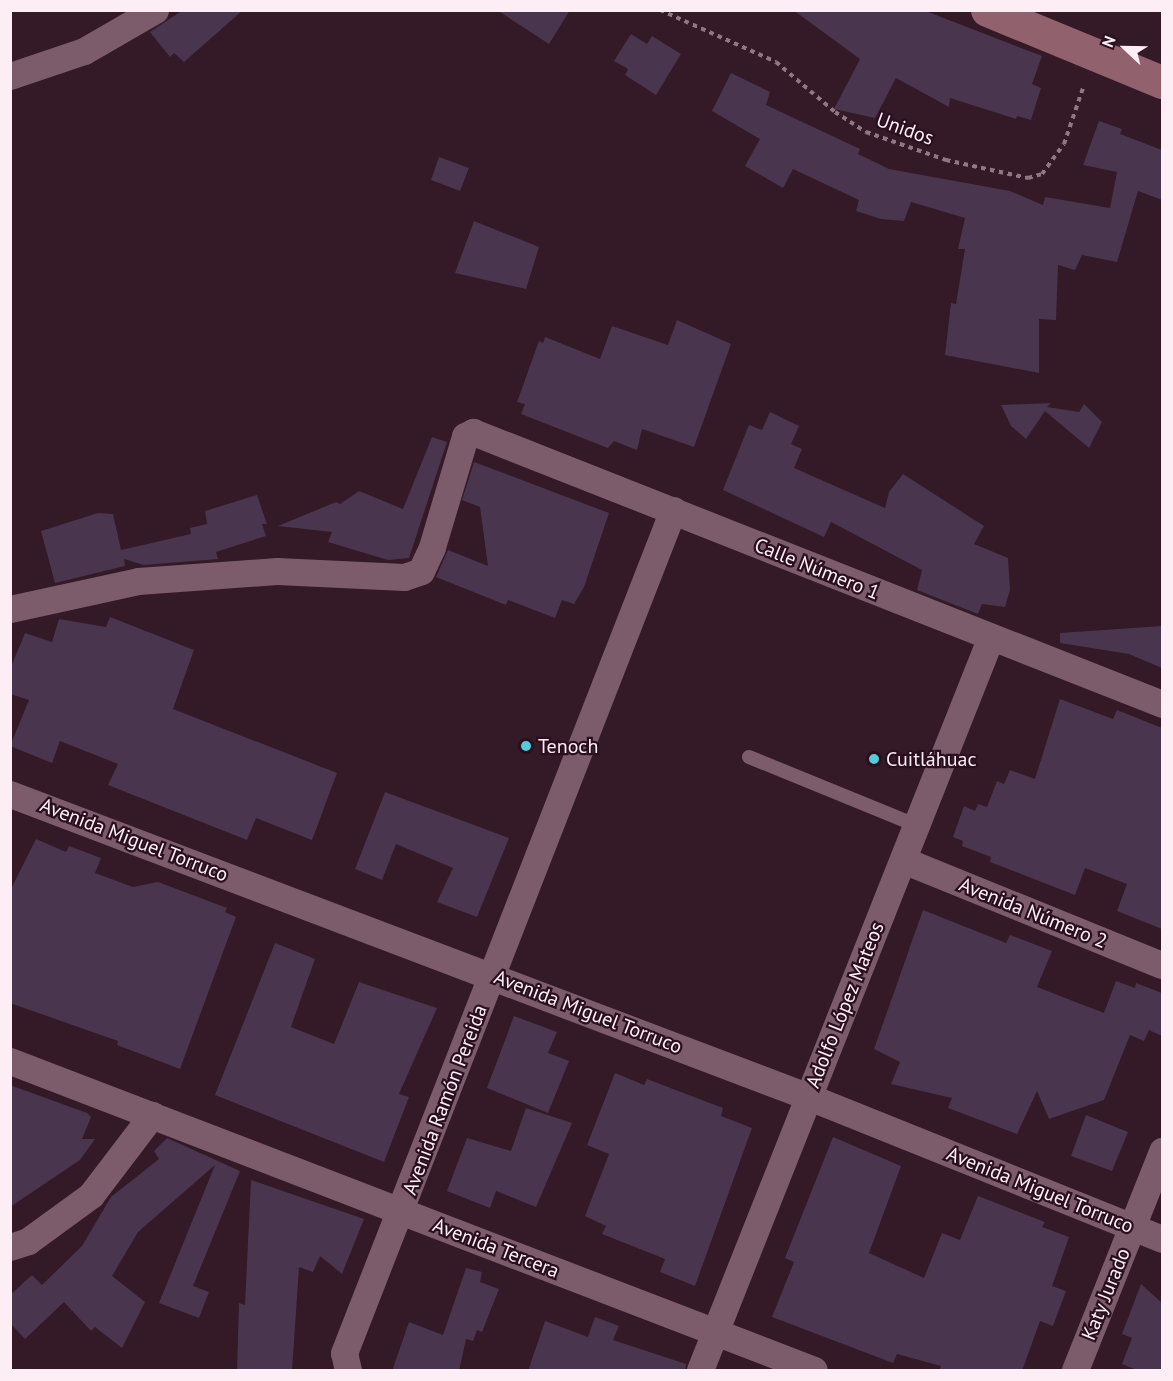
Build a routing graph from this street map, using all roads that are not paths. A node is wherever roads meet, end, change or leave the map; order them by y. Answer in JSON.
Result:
{"nodes":[{"id":1,"x":155,"y":10,"type":"edge"},
{"id":2,"x":987,"y":10,"type":"edge"},
{"id":3,"x":10,"y":76,"type":"edge"},
{"id":4,"x":1162,"y":82,"type":"edge"},
{"id":5,"x":673,"y":510,"type":"junction"},
{"id":6,"x":10,"y":609,"type":"edge"},
{"id":7,"x":990,"y":639,"type":"junction"},
{"id":8,"x":1162,"y":704,"type":"edge"},
{"id":9,"x":749,"y":757,"type":"dead end"},
{"id":10,"x":10,"y":794,"type":"edge"},
{"id":11,"x":916,"y":825,"type":"junction"},
{"id":12,"x":903,"y":860,"type":"junction"},
{"id":13,"x":1162,"y":965,"type":"edge"},
{"id":14,"x":494,"y":976,"type":"junction"},
{"id":15,"x":10,"y":1061,"type":"edge"},
{"id":16,"x":809,"y":1097,"type":"junction"},
{"id":17,"x":152,"y":1115,"type":"junction"},
{"id":18,"x":1162,"y":1151,"type":"edge"},
{"id":19,"x":402,"y":1211,"type":"junction"},
{"id":20,"x":1133,"y":1228,"type":"junction"},
{"id":21,"x":1162,"y":1239,"type":"edge"},
{"id":22,"x":10,"y":1247,"type":"edge"},
{"id":23,"x":715,"y":1332,"type":"junction"},
{"id":24,"x":346,"y":1362,"type":"edge"},
{"id":25,"x":700,"y":1371,"type":"edge"},
{"id":26,"x":814,"y":1371,"type":"edge"},
{"id":27,"x":1075,"y":1371,"type":"edge"}],
"edges":[{"from":1,"to":3,"type":"street"},
{"from":2,"to":4,"type":"main road"},
{"from":5,"to":6,"type":"street","name":"Calle Número 1"},
{"from":5,"to":7,"type":"street","name":"Calle Número 1"},
{"from":5,"to":14,"type":"street","name":"Avenida Ramón Pereida"},
{"from":7,"to":8,"type":"street","name":"Calle Número 1"},
{"from":7,"to":11,"type":"street","name":"Adolfo López Mateos"},
{"from":9,"to":11,"type":"lane"},
{"from":10,"to":14,"type":"street","name":"Avenida Miguel Torruco"},
{"from":11,"to":12,"type":"street","name":"Adolfo López Mateos"},
{"from":12,"to":13,"type":"street","name":"Avenida Número 2"},
{"from":12,"to":16,"type":"street","name":"Adolfo López Mateos"},
{"from":14,"to":16,"type":"street","name":"Avenida Miguel Torruco"},
{"from":14,"to":19,"type":"street","name":"Avenida Ramón Pereida"},
{"from":15,"to":17,"type":"street","name":"Avenida Tercera"},
{"from":16,"to":20,"type":"street","name":"Avenida Miguel Torruco"},
{"from":16,"to":23,"type":"street","name":"Adolfo López Mateos"},
{"from":17,"to":19,"type":"street","name":"Avenida Tercera"},
{"from":17,"to":22,"type":"street"},
{"from":18,"to":20,"type":"street","name":"Katy Jurado"},
{"from":19,"to":23,"type":"street","name":"Avenida Tercera"},
{"from":19,"to":24,"type":"street","name":"Avenida Ramón Pereida"},
{"from":20,"to":21,"type":"street","name":"Avenida Miguel Torruco"},
{"from":20,"to":27,"type":"street","name":"Katy Jurado"},
{"from":23,"to":25,"type":"street","name":"Adolfo López Mateos"},
{"from":23,"to":26,"type":"street","name":"Avenida Tercera"}]}
